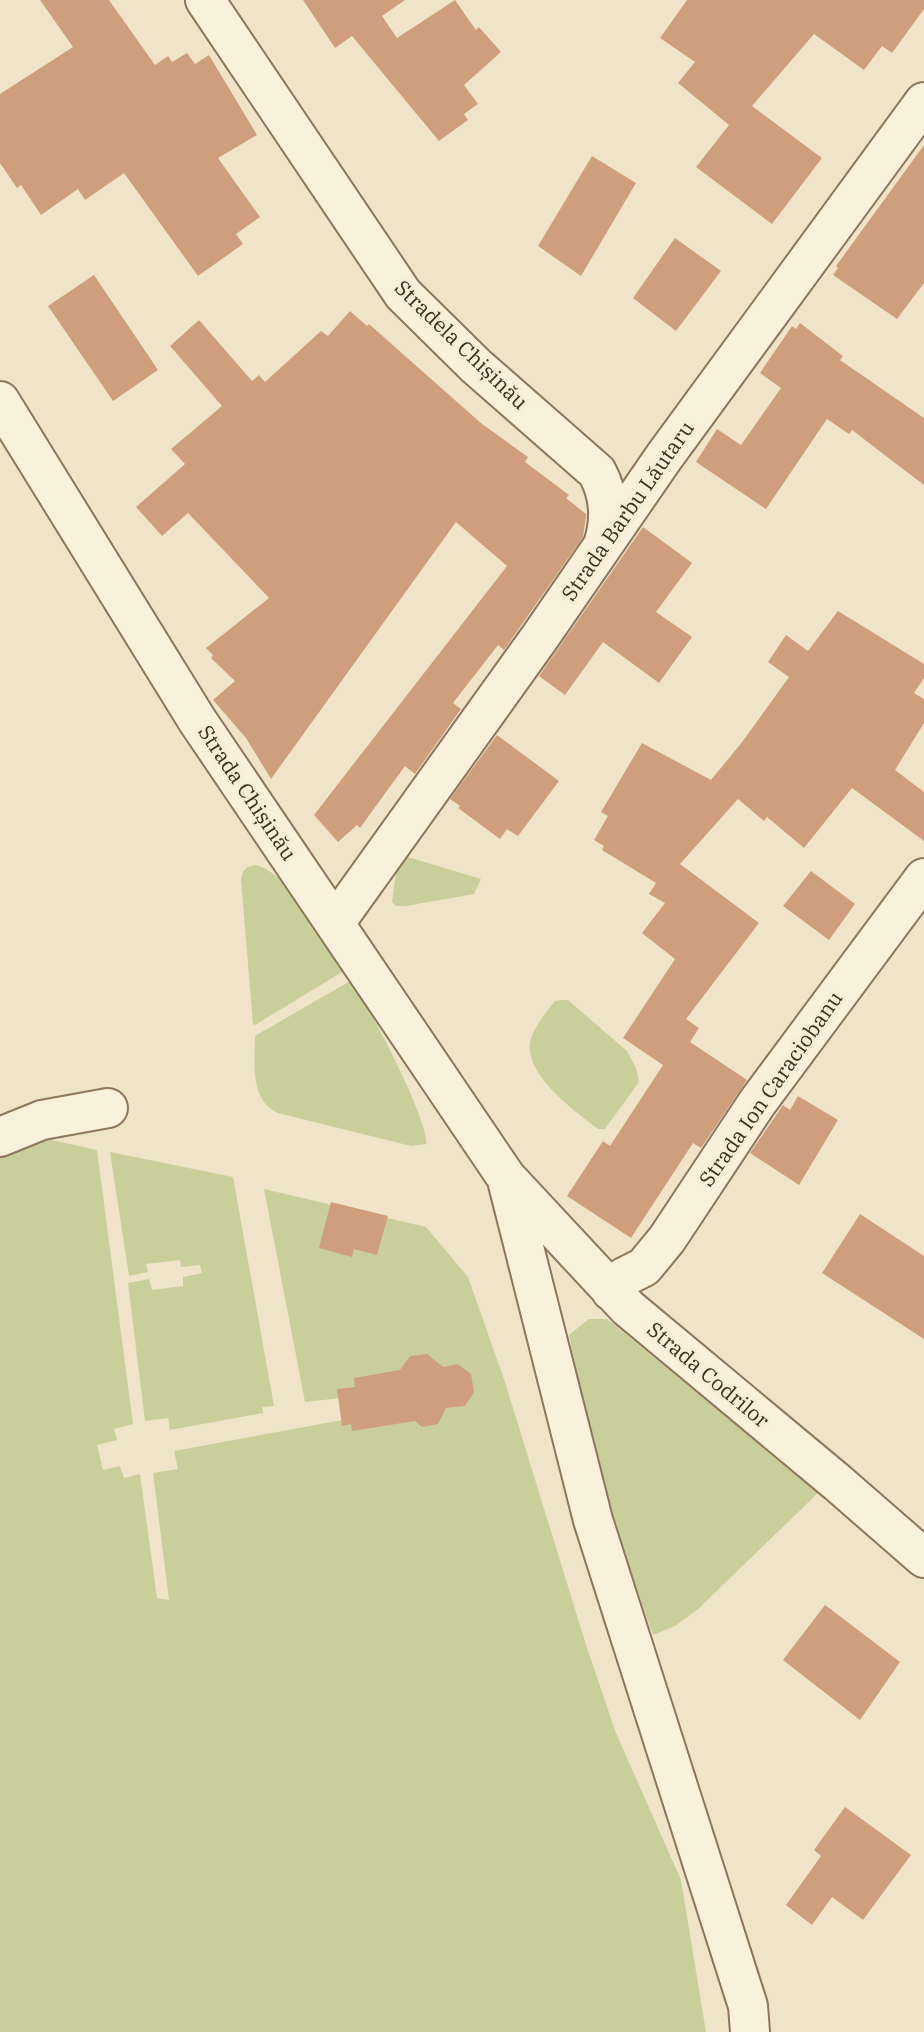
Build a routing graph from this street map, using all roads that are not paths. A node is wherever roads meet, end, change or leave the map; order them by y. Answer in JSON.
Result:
{"nodes":[{"id":1,"x":205,"y":0,"type":"edge"},
{"id":2,"x":924,"y":102,"type":"edge"},
{"id":3,"x":0,"y":401,"type":"edge"},
{"id":4,"x":603,"y":545,"type":"junction"},
{"id":5,"x":924,"y":878,"type":"edge"},
{"id":6,"x":335,"y":923,"type":"junction"},
{"id":7,"x":108,"y":1108,"type":"dead end"},
{"id":8,"x":0,"y":1137,"type":"edge"},
{"id":9,"x":506,"y":1177,"type":"junction"},
{"id":10,"x":611,"y":1291,"type":"junction"},
{"id":11,"x":924,"y":1558,"type":"edge"},
{"id":12,"x":750,"y":2032,"type":"edge"}],
"edges":[{"from":1,"to":4,"type":"street","name":"Stradela Chișinău"},
{"from":2,"to":4,"type":"street","name":"Strada Barbu Lăutaru"},
{"from":3,"to":6,"type":"street","name":"Strada Chișinău"},
{"from":4,"to":6,"type":"street","name":"Strada Barbu Lăutaru"},
{"from":5,"to":10,"type":"street","name":"Strada Ion Caraciobanu"},
{"from":6,"to":9,"type":"street","name":"Strada Chișinău"},
{"from":7,"to":8,"type":"street"},
{"from":9,"to":10,"type":"street","name":"Strada Codrilor"},
{"from":9,"to":12,"type":"street"},
{"from":10,"to":11,"type":"street","name":"Strada Codrilor"}]}
